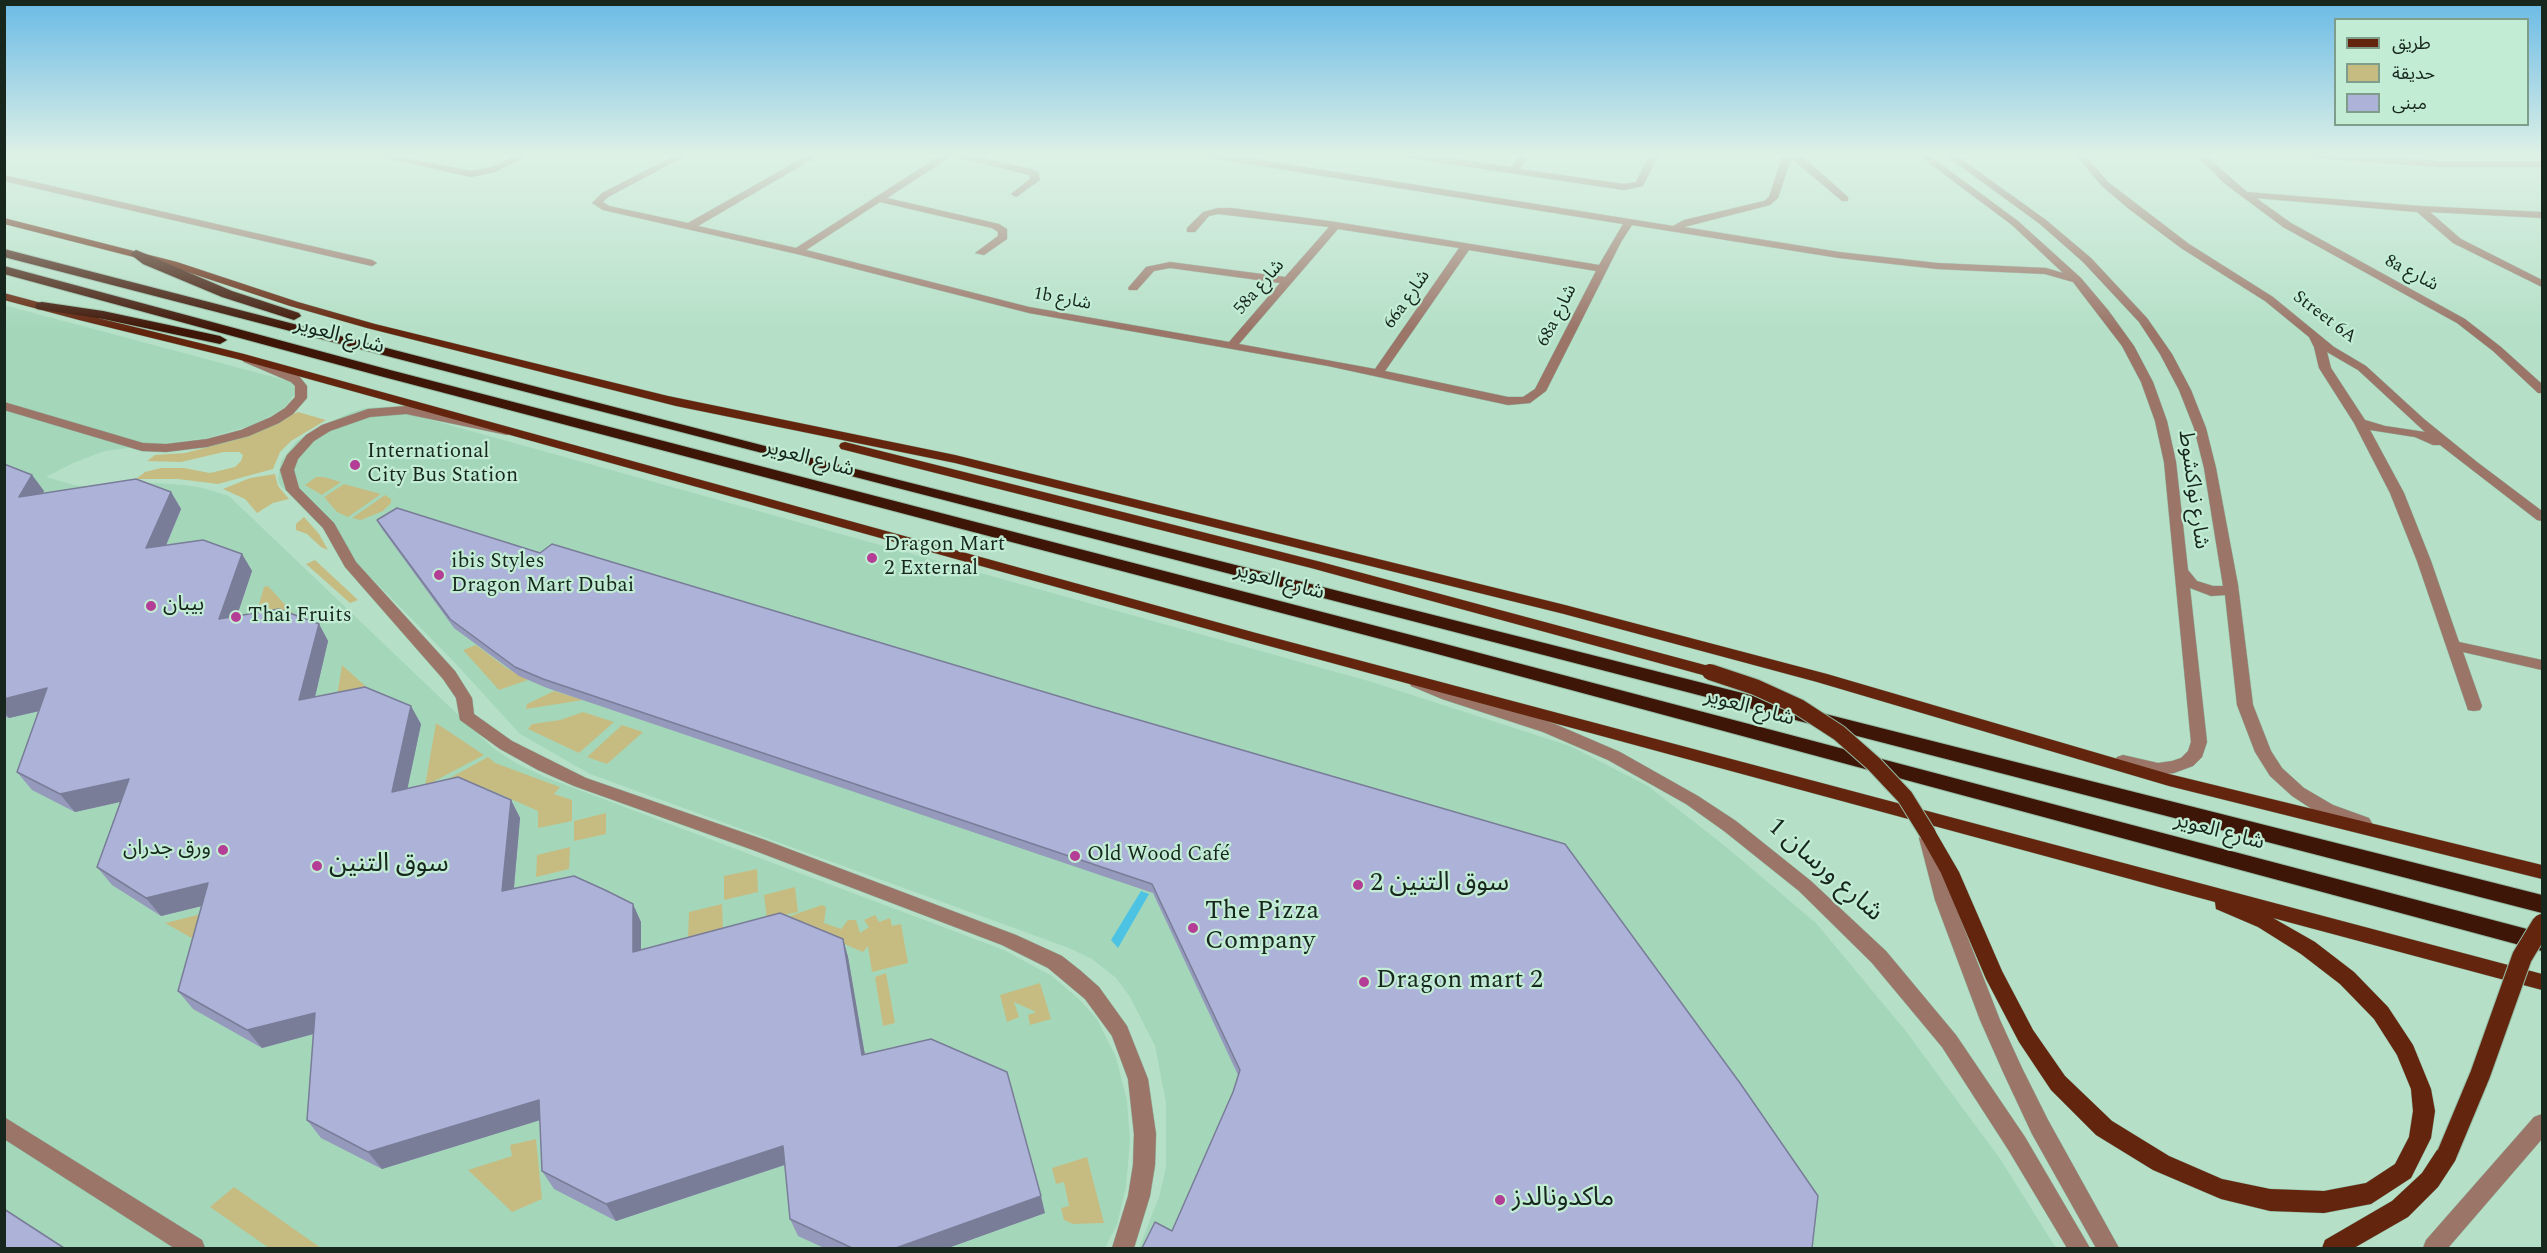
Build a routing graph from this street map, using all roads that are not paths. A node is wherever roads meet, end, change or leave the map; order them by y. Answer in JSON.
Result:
{"nodes":[{"id":1,"x":153,"y":212,"type":"edge"},
{"id":2,"x":627,"y":212,"type":"edge"},
{"id":3,"x":714,"y":212,"type":"edge"},
{"id":4,"x":858,"y":212,"type":"edge"},
{"id":5,"x":936,"y":212,"type":"edge"},
{"id":6,"x":1212,"y":212,"type":"edge"},
{"id":7,"x":1230,"y":212,"type":"edge"},
{"id":8,"x":1572,"y":212,"type":"edge"},
{"id":9,"x":1727,"y":212,"type":"edge"},
{"id":10,"x":2002,"y":212,"type":"edge"},
{"id":11,"x":2030,"y":212,"type":"edge"},
{"id":12,"x":2138,"y":212,"type":"edge"},
{"id":13,"x":2271,"y":212,"type":"edge"},
{"id":14,"x":2424,"y":212,"type":"edge"},
{"id":15,"x":2491,"y":212,"type":"edge"},
{"id":16,"x":2542,"y":215,"type":"edge"},
{"id":17,"x":4,"y":221,"type":"edge"},
{"id":18,"x":1625,"y":221,"type":"junction"},
{"id":19,"x":1336,"y":225,"type":"junction"},
{"id":20,"x":690,"y":226,"type":"junction"},
{"id":21,"x":1674,"y":229,"type":"junction"},
{"id":22,"x":1191,"y":230,"type":"dead end"},
{"id":23,"x":1466,"y":246,"type":"junction"},
{"id":24,"x":798,"y":251,"type":"junction"},
{"id":25,"x":4,"y":253,"type":"edge"},
{"id":26,"x":980,"y":253,"type":"dead end"},
{"id":27,"x":136,"y":254,"type":"junction"},
{"id":28,"x":2057,"y":260,"type":"junction"},
{"id":29,"x":372,"y":263,"type":"dead end"},
{"id":30,"x":1601,"y":269,"type":"junction"},
{"id":31,"x":4,"y":270,"type":"edge"},
{"id":32,"x":2035,"y":270,"type":"junction"},
{"id":33,"x":2077,"y":280,"type":"junction"},
{"id":34,"x":1288,"y":281,"type":"junction"},
{"id":35,"x":2542,"y":284,"type":"edge"},
{"id":36,"x":1133,"y":288,"type":"dead end"},
{"id":37,"x":4,"y":296,"type":"edge"},
{"id":38,"x":42,"y":306,"type":"junction"},
{"id":39,"x":2308,"y":331,"type":"junction"},
{"id":40,"x":1232,"y":345,"type":"junction"},
{"id":41,"x":393,"y":354,"type":"junction"},
{"id":42,"x":240,"y":356,"type":"junction"},
{"id":43,"x":2322,"y":359,"type":"junction"},
{"id":44,"x":2353,"y":362,"type":"junction"},
{"id":45,"x":384,"y":373,"type":"junction"},
{"id":46,"x":1378,"y":373,"type":"junction"},
{"id":47,"x":2542,"y":390,"type":"edge"},
{"id":48,"x":669,"y":400,"type":"junction"},
{"id":49,"x":1526,"y":400,"type":"joint"},
{"id":50,"x":4,"y":406,"type":"edge"},
{"id":51,"x":2420,"y":422,"type":"junction"},
{"id":52,"x":2360,"y":423,"type":"junction"},
{"id":53,"x":2384,"y":430,"type":"junction"},
{"id":54,"x":517,"y":432,"type":"junction"},
{"id":55,"x":2410,"y":432,"type":"junction"},
{"id":56,"x":2380,"y":461,"type":"junction"},
{"id":57,"x":2472,"y":465,"type":"junction"},
{"id":58,"x":2542,"y":517,"type":"edge"},
{"id":59,"x":2182,"y":572,"type":"junction"},
{"id":60,"x":2231,"y":585,"type":"junction"},
{"id":61,"x":2452,"y":645,"type":"junction"},
{"id":62,"x":2542,"y":665,"type":"edge"},
{"id":63,"x":1412,"y":679,"type":"junction"},
{"id":64,"x":2474,"y":706,"type":"dead end"},
{"id":65,"x":2028,"y":738,"type":"junction"},
{"id":66,"x":1928,"y":834,"type":"junction"},
{"id":67,"x":2487,"y":859,"type":"junction"},
{"id":68,"x":2121,"y":869,"type":"junction"},
{"id":69,"x":2542,"y":872,"type":"edge"},
{"id":70,"x":2542,"y":904,"type":"edge"},
{"id":71,"x":2542,"y":924,"type":"edge"},
{"id":72,"x":2542,"y":942,"type":"edge"},
{"id":73,"x":2542,"y":982,"type":"edge"},
{"id":74,"x":2542,"y":1124,"type":"edge"},
{"id":75,"x":4,"y":1127,"type":"edge"},
{"id":76,"x":194,"y":1248,"type":"edge"},
{"id":77,"x":1123,"y":1248,"type":"edge"},
{"id":78,"x":2079,"y":1248,"type":"edge"},
{"id":79,"x":2108,"y":1248,"type":"edge"},
{"id":80,"x":2333,"y":1248,"type":"edge"},
{"id":81,"x":2434,"y":1248,"type":"edge"}],
"edges":[{"from":1,"to":29,"type":"street"},
{"from":2,"to":20,"type":"street","name":"1b شارع"},
{"from":3,"to":20,"type":"street"},
{"from":4,"to":24,"type":"street"},
{"from":5,"to":26,"type":"street"},
{"from":6,"to":22,"type":"street"},
{"from":7,"to":19,"type":"street"},
{"from":8,"to":18,"type":"street"},
{"from":9,"to":21,"type":"street"},
{"from":10,"to":28,"type":"street","name":"شارع نواكشوط"},
{"from":11,"to":60,"type":"street","name":"شارع نواكشوط"},
{"from":12,"to":39,"type":"street","name":"Street 6A"},
{"from":13,"to":47,"type":"street","name":"8a شارع"},
{"from":14,"to":35,"type":"street"},
{"from":15,"to":16,"type":"street"},
{"from":17,"to":27,"type":"main road"},
{"from":18,"to":21,"type":"street"},
{"from":18,"to":30,"type":"street","name":"68a شارع"},
{"from":19,"to":23,"type":"street"},
{"from":19,"to":34,"type":"street","name":"58a شارع"},
{"from":20,"to":24,"type":"street","name":"1b شارع"},
{"from":21,"to":32,"type":"street"},
{"from":23,"to":30,"type":"street"},
{"from":23,"to":46,"type":"street","name":"66a شارع"},
{"from":24,"to":40,"type":"street","name":"1b شارع"},
{"from":25,"to":41,"type":"highway","name":"شارع العوير"},
{"from":27,"to":41,"type":"highway"},
{"from":27,"to":48,"type":"main road"},
{"from":28,"to":32,"type":"street"},
{"from":28,"to":33,"type":"street","name":"شارع نواكشوط"},
{"from":30,"to":49,"type":"street","name":"68a شارع"},
{"from":31,"to":45,"type":"highway","name":"شارع العوير"},
{"from":32,"to":33,"type":"street"},
{"from":33,"to":59,"type":"street","name":"شارع نواكشوط"},
{"from":34,"to":36,"type":"street"},
{"from":34,"to":40,"type":"street","name":"58a شارع"},
{"from":37,"to":38,"type":"main road"},
{"from":38,"to":42,"type":"main road"},
{"from":38,"to":45,"type":"highway"},
{"from":39,"to":43,"type":"street"},
{"from":39,"to":44,"type":"street","name":"Street 6A"},
{"from":40,"to":46,"type":"street","name":"1b شارع"},
{"from":41,"to":70,"type":"highway","name":"شارع العوير"},
{"from":42,"to":50,"type":"street"},
{"from":42,"to":54,"type":"main road"},
{"from":43,"to":44,"type":"street"},
{"from":43,"to":52,"type":"street"},
{"from":44,"to":51,"type":"street","name":"Street 6A"},
{"from":45,"to":72,"type":"highway","name":"شارع العوير"},
{"from":46,"to":49,"type":"street","name":"1b شارع"},
{"from":48,"to":65,"type":"main road"},
{"from":48,"to":66,"type":"main road","bridge":true},
{"from":51,"to":55,"type":"street"},
{"from":51,"to":57,"type":"street","name":"Street 6A"},
{"from":52,"to":53,"type":"street"},
{"from":52,"to":56,"type":"street"},
{"from":53,"to":55,"type":"street"},
{"from":53,"to":56,"type":"street"},
{"from":54,"to":63,"type":"main road"},
{"from":54,"to":77,"type":"street"},
{"from":55,"to":57,"type":"street"},
{"from":56,"to":61,"type":"street"},
{"from":57,"to":58,"type":"street","name":"Street 6A"},
{"from":59,"to":60,"type":"street"},
{"from":59,"to":65,"type":"street","name":"شارع نواكشوط"},
{"from":60,"to":67,"type":"street","name":"شارع نواكشوط"},
{"from":61,"to":62,"type":"street"},
{"from":61,"to":64,"type":"street"},
{"from":63,"to":68,"type":"main road"},
{"from":63,"to":78,"type":"street","name":"شارع ورسان 1"},
{"from":65,"to":67,"type":"main road"},
{"from":66,"to":68,"type":"main road"},
{"from":66,"to":79,"type":"street"},
{"from":67,"to":69,"type":"main road"},
{"from":68,"to":73,"type":"main road"},
{"from":71,"to":80,"type":"main road","bridge":true},
{"from":74,"to":81,"type":"street"},
{"from":75,"to":76,"type":"street"}]}
